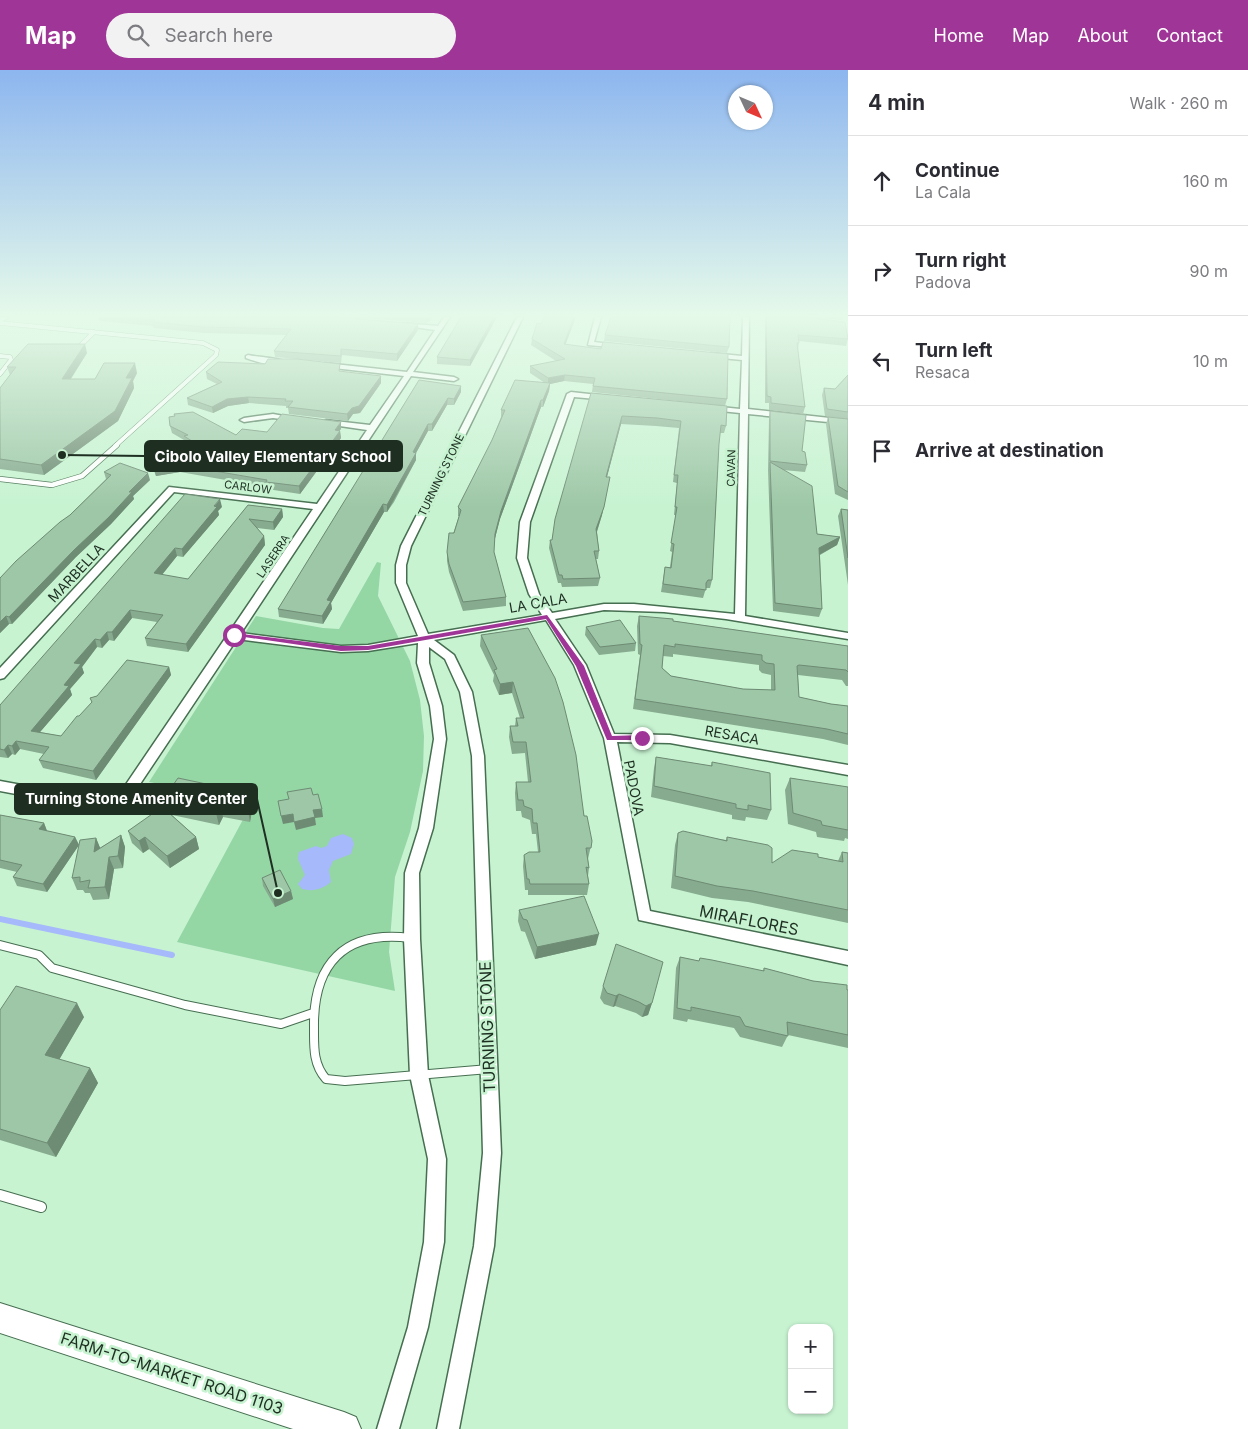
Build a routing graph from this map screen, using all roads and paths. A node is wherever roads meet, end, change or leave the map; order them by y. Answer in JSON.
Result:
{"nodes":[{"id":1,"x":188,"y":380,"type":"edge"},
{"id":2,"x":405,"y":380,"type":"edge"},
{"id":3,"x":488,"y":380,"type":"edge"},
{"id":4,"x":745,"y":380,"type":"edge"},
{"id":5,"x":619,"y":399,"type":"edge"},
{"id":6,"x":705,"y":407,"type":"edge"},
{"id":7,"x":744,"y":411,"type":"junction"},
{"id":8,"x":244,"y":420,"type":"dead end"},
{"id":9,"x":310,"y":420,"type":"edge"},
{"id":10,"x":319,"y":422,"type":"edge"},
{"id":11,"x":848,"y":422,"type":"edge"},
{"id":12,"x":373,"y":428,"type":"junction"},
{"id":13,"x":0,"y":479,"type":"edge"},
{"id":14,"x":172,"y":489,"type":"joint"},
{"id":15,"x":321,"y":508,"type":"junction"},
{"id":16,"x":547,"y":617,"type":"junction"},
{"id":17,"x":740,"y":620,"type":"junction"},
{"id":18,"x":234,"y":635,"type":"junction"},
{"id":19,"x":848,"y":636,"type":"edge"},
{"id":20,"x":424,"y":638,"type":"junction"},
{"id":21,"x":0,"y":675,"type":"edge"},
{"id":22,"x":610,"y":738,"type":"junction"},
{"id":23,"x":848,"y":770,"type":"edge"},
{"id":24,"x":0,"y":786,"type":"edge"},
{"id":25,"x":644,"y":916,"type":"joint"},
{"id":26,"x":412,"y":939,"type":"junction"},
{"id":27,"x":1,"y":946,"type":"edge"},
{"id":28,"x":848,"y":958,"type":"edge"},
{"id":29,"x":313,"y":1013,"type":"junction"},
{"id":30,"x":489,"y":1069,"type":"junction"},
{"id":31,"x":419,"y":1075,"type":"junction"},
{"id":32,"x":0,"y":1195,"type":"edge"},
{"id":33,"x":41,"y":1207,"type":"dead end"},
{"id":34,"x":0,"y":1318,"type":"edge"},
{"id":35,"x":344,"y":1429,"type":"edge"},
{"id":36,"x":388,"y":1429,"type":"edge"},
{"id":37,"x":448,"y":1429,"type":"edge"}],
"edges":[{"from":1,"to":13,"type":"lane"},
{"from":2,"to":12,"type":"street","name":"LASERRA"},
{"from":3,"to":20,"type":"street","name":"TURNING STONE"},
{"from":4,"to":7,"type":"street","name":"CAVAN"},
{"from":5,"to":16,"type":"street","name":"PADOVA"},
{"from":6,"to":7,"type":"street"},
{"from":7,"to":11,"type":"street"},
{"from":7,"to":17,"type":"street","name":"CAVAN"},
{"from":8,"to":9,"type":"street"},
{"from":10,"to":12,"type":"street"},
{"from":12,"to":15,"type":"street","name":"LASERRA"},
{"from":14,"to":15,"type":"street","name":"CARLOW"},
{"from":14,"to":21,"type":"street","name":"MARBELLA"},
{"from":15,"to":18,"type":"street","name":"LASERRA"},
{"from":16,"to":17,"type":"street","name":"LA CALA"},
{"from":16,"to":20,"type":"street","name":"LA CALA"},
{"from":16,"to":22,"type":"street","name":"PADOVA"},
{"from":17,"to":19,"type":"street","name":"LA CALA"},
{"from":18,"to":20,"type":"street","name":"LA CALA"},
{"from":18,"to":24,"type":"street","name":"LASERRA"},
{"from":20,"to":26,"type":"street","name":"TURNING STONE"},
{"from":20,"to":30,"type":"street","name":"TURNING STONE"},
{"from":22,"to":23,"type":"street","name":"RESACA"},
{"from":22,"to":25,"type":"street","name":"PADOVA"},
{"from":25,"to":28,"type":"street","name":"MIRAFLORES"},
{"from":26,"to":29,"type":"lane"},
{"from":26,"to":31,"type":"street","name":"TURNING STONE"},
{"from":27,"to":29,"type":"lane"},
{"from":29,"to":31,"type":"lane"},
{"from":30,"to":31,"type":"lane"},
{"from":30,"to":37,"type":"street","name":"TURNING STONE"},
{"from":31,"to":36,"type":"street","name":"TURNING STONE"},
{"from":32,"to":33,"type":"lane"},
{"from":34,"to":35,"type":"main road","name":"FARM-TO-MARKET ROAD 1103"}]}
